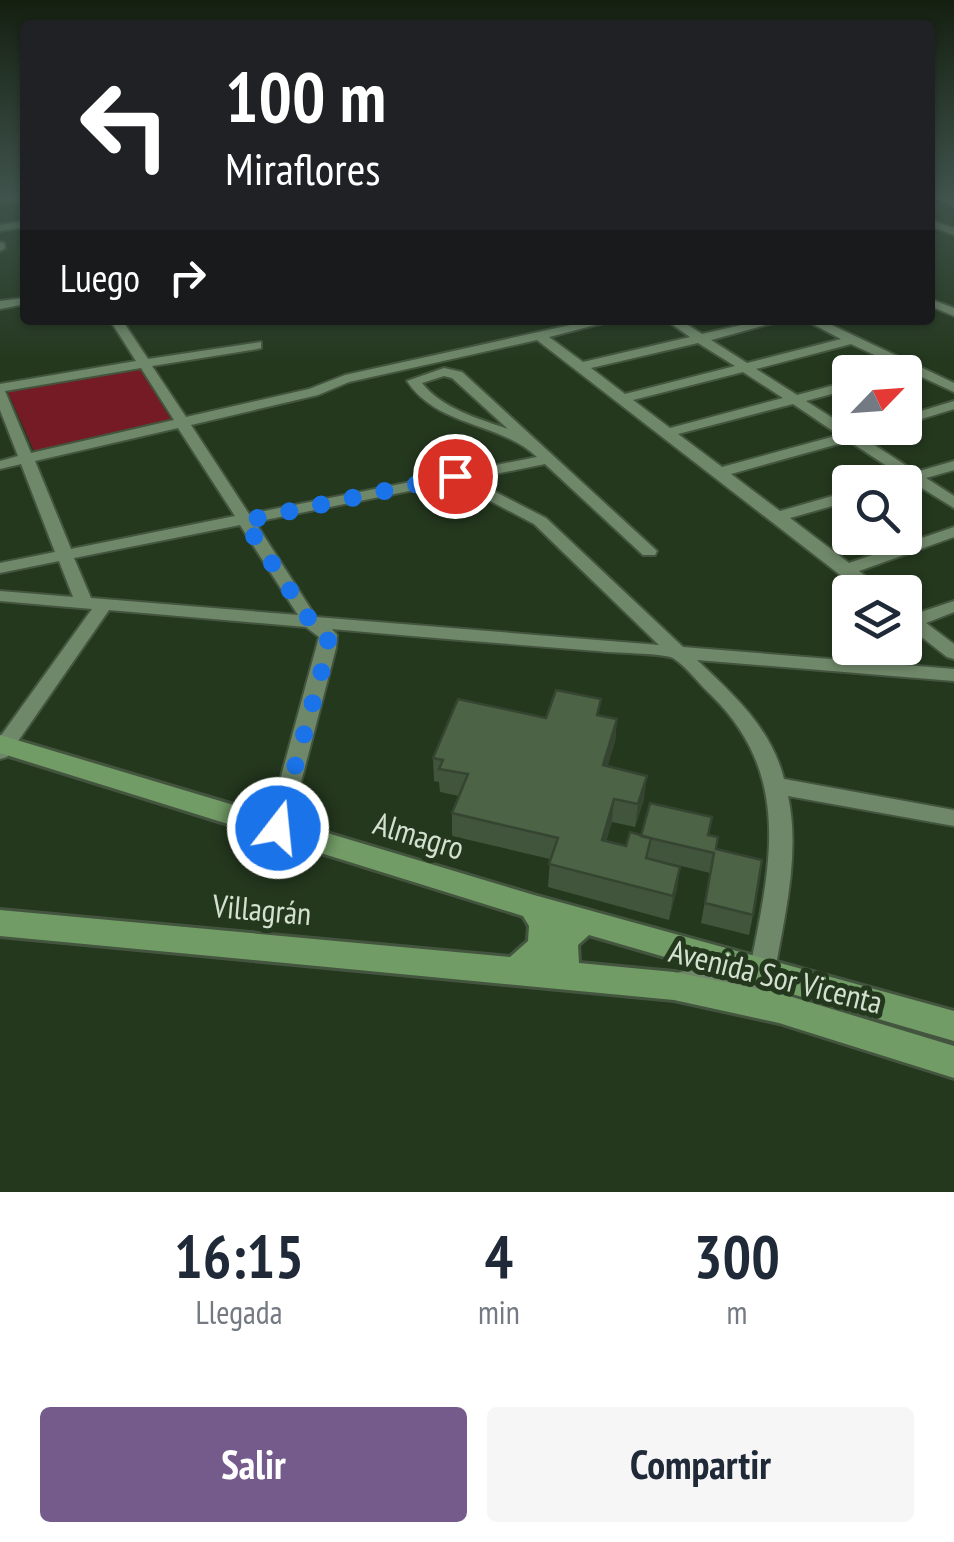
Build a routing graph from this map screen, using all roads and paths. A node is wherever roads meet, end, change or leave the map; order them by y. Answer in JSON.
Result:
{"nodes":[{"id":1,"x":119,"y":325,"type":"edge"},
{"id":2,"x":586,"y":325,"type":"edge"},
{"id":3,"x":680,"y":325,"type":"edge"},
{"id":4,"x":757,"y":325,"type":"edge"},
{"id":5,"x":821,"y":325,"type":"edge"},
{"id":6,"x":539,"y":335,"type":"junction"},
{"id":7,"x":701,"y":338,"type":"junction"},
{"id":8,"x":852,"y":340,"type":"junction"},
{"id":9,"x":257,"y":345,"type":"dead end"},
{"id":10,"x":884,"y":355,"type":"edge"},
{"id":11,"x":146,"y":365,"type":"junction"},
{"id":12,"x":579,"y":367,"type":"junction"},
{"id":13,"x":746,"y":367,"type":"junction"},
{"id":14,"x":922,"y":373,"type":"edge"},
{"id":15,"x":954,"y":388,"type":"edge"},
{"id":16,"x":0,"y":390,"type":"edge"},
{"id":17,"x":832,"y":390,"type":"edge"},
{"id":18,"x":623,"y":399,"type":"junction"},
{"id":19,"x":797,"y":400,"type":"junction"},
{"id":20,"x":954,"y":405,"type":"edge"},
{"id":21,"x":922,"y":415,"type":"edge"},
{"id":22,"x":832,"y":422,"type":"edge"},
{"id":23,"x":181,"y":423,"type":"junction"},
{"id":24,"x":666,"y":434,"type":"junction"},
{"id":25,"x":832,"y":442,"type":"edge"},
{"id":26,"x":531,"y":443,"type":"junction"},
{"id":27,"x":867,"y":445,"type":"edge"},
{"id":28,"x":548,"y":458,"type":"junction"},
{"id":29,"x":27,"y":459,"type":"junction"},
{"id":30,"x":0,"y":465,"type":"edge"},
{"id":31,"x":898,"y":465,"type":"edge"},
{"id":32,"x":954,"y":465,"type":"edge"},
{"id":33,"x":719,"y":473,"type":"junction"},
{"id":34,"x":922,"y":475,"type":"edge"},
{"id":35,"x":455,"y":476,"type":"junction"},
{"id":36,"x":922,"y":481,"type":"edge"},
{"id":37,"x":832,"y":501,"type":"edge"},
{"id":38,"x":954,"y":503,"type":"edge"},
{"id":39,"x":776,"y":517,"type":"junction"},
{"id":40,"x":244,"y":521,"type":"junction"},
{"id":41,"x":954,"y":532,"type":"edge"},
{"id":42,"x":649,"y":551,"type":"dead end"},
{"id":43,"x":67,"y":555,"type":"junction"},
{"id":44,"x":0,"y":568,"type":"edge"},
{"id":45,"x":845,"y":570,"type":"junction"},
{"id":46,"x":852,"y":575,"type":"edge"},
{"id":47,"x":0,"y":596,"type":"edge"},
{"id":48,"x":94,"y":604,"type":"junction"},
{"id":49,"x":954,"y":606,"type":"edge"},
{"id":50,"x":922,"y":615,"type":"edge"},
{"id":51,"x":311,"y":622,"type":"junction"},
{"id":52,"x":922,"y":628,"type":"edge"},
{"id":53,"x":954,"y":653,"type":"edge"},
{"id":54,"x":683,"y":654,"type":"junction"},
{"id":55,"x":954,"y":675,"type":"edge"},
{"id":56,"x":2,"y":747,"type":"edge"},
{"id":57,"x":778,"y":786,"type":"junction"},
{"id":58,"x":954,"y":818,"type":"edge"},
{"id":59,"x":278,"y":828,"type":"junction"},
{"id":60,"x":534,"y":907,"type":"junction"},
{"id":61,"x":585,"y":921,"type":"junction"},
{"id":62,"x":0,"y":923,"type":"edge"},
{"id":63,"x":518,"y":970,"type":"junction"},
{"id":64,"x":762,"y":971,"type":"junction"},
{"id":65,"x":568,"y":974,"type":"junction"},
{"id":66,"x":674,"y":986,"type":"junction"},
{"id":67,"x":954,"y":1026,"type":"edge"},
{"id":68,"x":954,"y":1062,"type":"edge"}],
"edges":[{"from":1,"to":11,"type":"street"},
{"from":2,"to":6,"type":"street"},
{"from":3,"to":7,"type":"street"},
{"from":4,"to":7,"type":"street"},
{"from":5,"to":8,"type":"street"},
{"from":6,"to":12,"type":"street"},
{"from":6,"to":23,"type":"street"},
{"from":7,"to":12,"type":"street"},
{"from":7,"to":13,"type":"street"},
{"from":8,"to":10,"type":"street"},
{"from":8,"to":13,"type":"street"},
{"from":9,"to":11,"type":"street"},
{"from":11,"to":16,"type":"street"},
{"from":11,"to":23,"type":"street"},
{"from":12,"to":18,"type":"street"},
{"from":13,"to":18,"type":"street"},
{"from":13,"to":19,"type":"street"},
{"from":14,"to":15,"type":"street"},
{"from":16,"to":29,"type":"street"},
{"from":17,"to":19,"type":"street"},
{"from":18,"to":24,"type":"street"},
{"from":19,"to":22,"type":"street"},
{"from":19,"to":24,"type":"street"},
{"from":20,"to":21,"type":"street"},
{"from":23,"to":29,"type":"street"},
{"from":23,"to":40,"type":"street"},
{"from":24,"to":33,"type":"street"},
{"from":25,"to":33,"type":"street"},
{"from":26,"to":26,"type":"street"},
{"from":26,"to":28,"type":"street"},
{"from":27,"to":31,"type":"street"},
{"from":28,"to":35,"type":"street"},
{"from":28,"to":42,"type":"street"},
{"from":29,"to":30,"type":"street"},
{"from":29,"to":43,"type":"street"},
{"from":32,"to":34,"type":"street"},
{"from":33,"to":39,"type":"street"},
{"from":35,"to":40,"type":"street"},
{"from":35,"to":54,"type":"street"},
{"from":36,"to":38,"type":"street"},
{"from":37,"to":39,"type":"street"},
{"from":39,"to":45,"type":"street"},
{"from":40,"to":43,"type":"street"},
{"from":40,"to":51,"type":"street"},
{"from":41,"to":45,"type":"street"},
{"from":43,"to":44,"type":"street"},
{"from":43,"to":48,"type":"street"},
{"from":45,"to":46,"type":"street"},
{"from":47,"to":48,"type":"street"},
{"from":48,"to":51,"type":"street"},
{"from":48,"to":56,"type":"street"},
{"from":49,"to":50,"type":"street"},
{"from":51,"to":54,"type":"street"},
{"from":51,"to":59,"type":"street"},
{"from":52,"to":53,"type":"street"},
{"from":54,"to":55,"type":"street"},
{"from":54,"to":57,"type":"street"},
{"from":56,"to":59,"type":"main road","name":"Almagro"},
{"from":57,"to":58,"type":"street"},
{"from":57,"to":64,"type":"street"},
{"from":59,"to":60,"type":"main road","name":"Almagro"},
{"from":60,"to":61,"type":"main road","name":"Almagro"},
{"from":60,"to":63,"type":"main road"},
{"from":61,"to":64,"type":"main road","name":"Almagro"},
{"from":61,"to":65,"type":"main road"},
{"from":62,"to":63,"type":"main road","name":"Villagrán"},
{"from":63,"to":65,"type":"main road","name":"Avenida Sor Vicenta"},
{"from":64,"to":66,"type":"street"},
{"from":64,"to":67,"type":"main road","name":"Avenida Sor Vicenta"},
{"from":65,"to":66,"type":"main road","name":"Avenida Sor Vicenta"},
{"from":66,"to":68,"type":"main road","name":"Avenida Sor Vicenta"}]}
